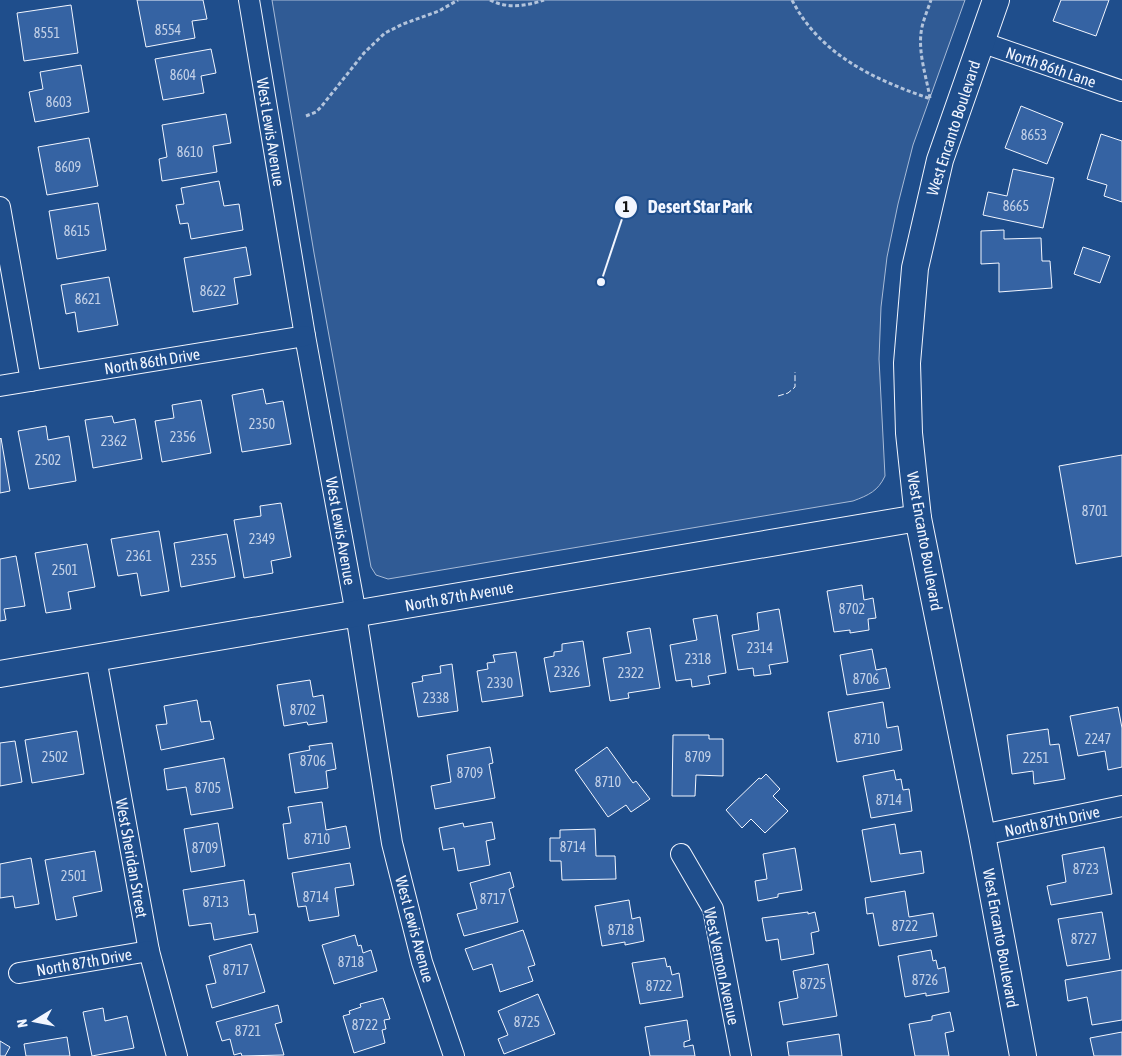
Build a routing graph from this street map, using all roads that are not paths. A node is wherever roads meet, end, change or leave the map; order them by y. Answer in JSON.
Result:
{"nodes":[{"id":1,"x":249,"y":0,"type":"edge"},
{"id":2,"x":996,"y":0,"type":"edge"},
{"id":3,"x":981,"y":42,"type":"junction"},
{"id":4,"x":1122,"y":91,"type":"edge"},
{"id":5,"x":0,"y":207,"type":"edge"},
{"id":6,"x":305,"y":336,"type":"junction"},
{"id":7,"x":31,"y":381,"type":"junction"},
{"id":8,"x":0,"y":386,"type":"edge"},
{"id":9,"x":918,"y":518,"type":"junction"},
{"id":10,"x":356,"y":614,"type":"junction"},
{"id":11,"x":96,"y":658,"type":"junction"},
{"id":12,"x":0,"y":674,"type":"edge"},
{"id":13,"x":1122,"y":806,"type":"edge"},
{"id":14,"x":982,"y":835,"type":"junction"},
{"id":15,"x":681,"y":854,"type":"dead end"},
{"id":16,"x":149,"y":951,"type":"junction"},
{"id":17,"x":18,"y":973,"type":"dead end"},
{"id":18,"x":178,"y":1056,"type":"edge"},
{"id":19,"x":454,"y":1056,"type":"edge"},
{"id":20,"x":741,"y":1056,"type":"edge"},
{"id":21,"x":1023,"y":1056,"type":"edge"}],
"edges":[{"from":1,"to":6,"type":"street","name":"West Lewis Avenue"},
{"from":2,"to":3,"type":"street","name":"West Encanto Boulevard"},
{"from":3,"to":4,"type":"street","name":"North 86th Lane"},
{"from":3,"to":9,"type":"street","name":"West Encanto Boulevard"},
{"from":5,"to":7,"type":"street"},
{"from":6,"to":7,"type":"street","name":"North 86th Drive"},
{"from":6,"to":10,"type":"street","name":"West Lewis Avenue"},
{"from":7,"to":8,"type":"street","name":"North 86th Drive"},
{"from":9,"to":10,"type":"street","name":"North 87th Avenue"},
{"from":9,"to":14,"type":"street","name":"West Encanto Boulevard"},
{"from":10,"to":11,"type":"street","name":"North 87th Avenue"},
{"from":10,"to":19,"type":"street","name":"West Lewis Avenue"},
{"from":11,"to":12,"type":"street","name":"North 87th Avenue"},
{"from":11,"to":16,"type":"street","name":"West Sheridan Street"},
{"from":13,"to":14,"type":"street","name":"North 87th Drive"},
{"from":14,"to":21,"type":"street","name":"West Encanto Boulevard"},
{"from":15,"to":20,"type":"street","name":"West Vernon Avenue"},
{"from":16,"to":17,"type":"street","name":"North 87th Drive"},
{"from":16,"to":18,"type":"street","name":"West Sheridan Street"}]}
